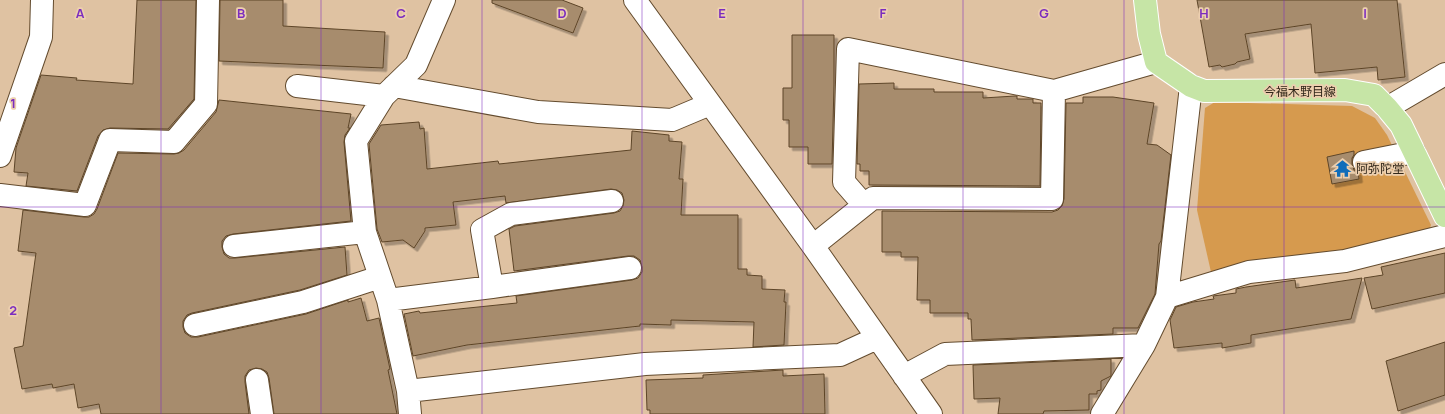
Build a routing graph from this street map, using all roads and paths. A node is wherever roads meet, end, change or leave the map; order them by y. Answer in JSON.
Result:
{"nodes":[{"id":1,"x":42,"y":0,"type":"edge"},
{"id":2,"x":208,"y":0,"type":"edge"},
{"id":3,"x":444,"y":0,"type":"edge"},
{"id":4,"x":635,"y":0,"type":"edge"},
{"id":5,"x":1145,"y":0,"type":"edge"},
{"id":6,"x":1156,"y":62,"type":"junction"},
{"id":7,"x":1445,"y":74,"type":"edge"},
{"id":8,"x":297,"y":86,"type":"dead end"},
{"id":9,"x":1190,"y":86,"type":"junction"},
{"id":10,"x":389,"y":91,"type":"junction"},
{"id":11,"x":1054,"y":92,"type":"junction"},
{"id":12,"x":710,"y":104,"type":"junction"},
{"id":13,"x":1387,"y":108,"type":"junction"},
{"id":14,"x":1414,"y":152,"type":"junction"},
{"id":15,"x":0,"y":156,"type":"edge"},
{"id":16,"x":1364,"y":162,"type":"dead end"},
{"id":17,"x":0,"y":195,"type":"edge"},
{"id":18,"x":612,"y":200,"type":"dead end"},
{"id":19,"x":864,"y":205,"type":"junction"},
{"id":20,"x":1445,"y":216,"type":"edge"},
{"id":21,"x":365,"y":232,"type":"junction"},
{"id":22,"x":1445,"y":236,"type":"edge"},
{"id":23,"x":234,"y":246,"type":"dead end"},
{"id":24,"x":812,"y":246,"type":"junction"},
{"id":25,"x":630,"y":268,"type":"dead end"},
{"id":26,"x":380,"y":277,"type":"junction"},
{"id":27,"x":492,"y":287,"type":"junction"},
{"id":28,"x":1168,"y":297,"type":"junction"},
{"id":29,"x":388,"y":300,"type":"junction"},
{"id":30,"x":195,"y":325,"type":"dead end"},
{"id":31,"x":877,"y":338,"type":"junction"},
{"id":32,"x":1144,"y":345,"type":"junction"},
{"id":33,"x":904,"y":376,"type":"junction"},
{"id":34,"x":257,"y":380,"type":"dead end"},
{"id":35,"x":408,"y":391,"type":"junction"},
{"id":36,"x":262,"y":414,"type":"edge"},
{"id":37,"x":410,"y":414,"type":"edge"},
{"id":38,"x":931,"y":414,"type":"edge"},
{"id":39,"x":1102,"y":414,"type":"edge"}],
"edges":[{"from":1,"to":15,"type":"street"},
{"from":2,"to":17,"type":"street"},
{"from":3,"to":10,"type":"street"},
{"from":4,"to":12,"type":"street"},
{"from":5,"to":6,"type":"main road"},
{"from":6,"to":9,"type":"main road","name":"今福木野目線"},
{"from":6,"to":11,"type":"street"},
{"from":7,"to":13,"type":"street"},
{"from":8,"to":10,"type":"street"},
{"from":9,"to":13,"type":"main road","name":"今福木野目線"},
{"from":9,"to":28,"type":"street"},
{"from":10,"to":12,"type":"street"},
{"from":10,"to":21,"type":"street"},
{"from":11,"to":19,"type":"street"},
{"from":11,"to":19,"type":"street"},
{"from":12,"to":24,"type":"street"},
{"from":13,"to":14,"type":"main road","name":"今福木野目線"},
{"from":14,"to":16,"type":"street"},
{"from":14,"to":20,"type":"main road","name":"今福木野目線"},
{"from":18,"to":27,"type":"street"},
{"from":19,"to":24,"type":"street"},
{"from":21,"to":23,"type":"street"},
{"from":21,"to":26,"type":"street"},
{"from":22,"to":28,"type":"street"},
{"from":24,"to":31,"type":"street"},
{"from":25,"to":27,"type":"street"},
{"from":26,"to":29,"type":"street"},
{"from":26,"to":30,"type":"street"},
{"from":27,"to":29,"type":"street"},
{"from":28,"to":32,"type":"street"},
{"from":29,"to":35,"type":"street"},
{"from":31,"to":33,"type":"street"},
{"from":31,"to":35,"type":"street"},
{"from":32,"to":33,"type":"street"},
{"from":32,"to":39,"type":"street"},
{"from":33,"to":38,"type":"street"},
{"from":34,"to":36,"type":"street"},
{"from":35,"to":37,"type":"street"}]}
